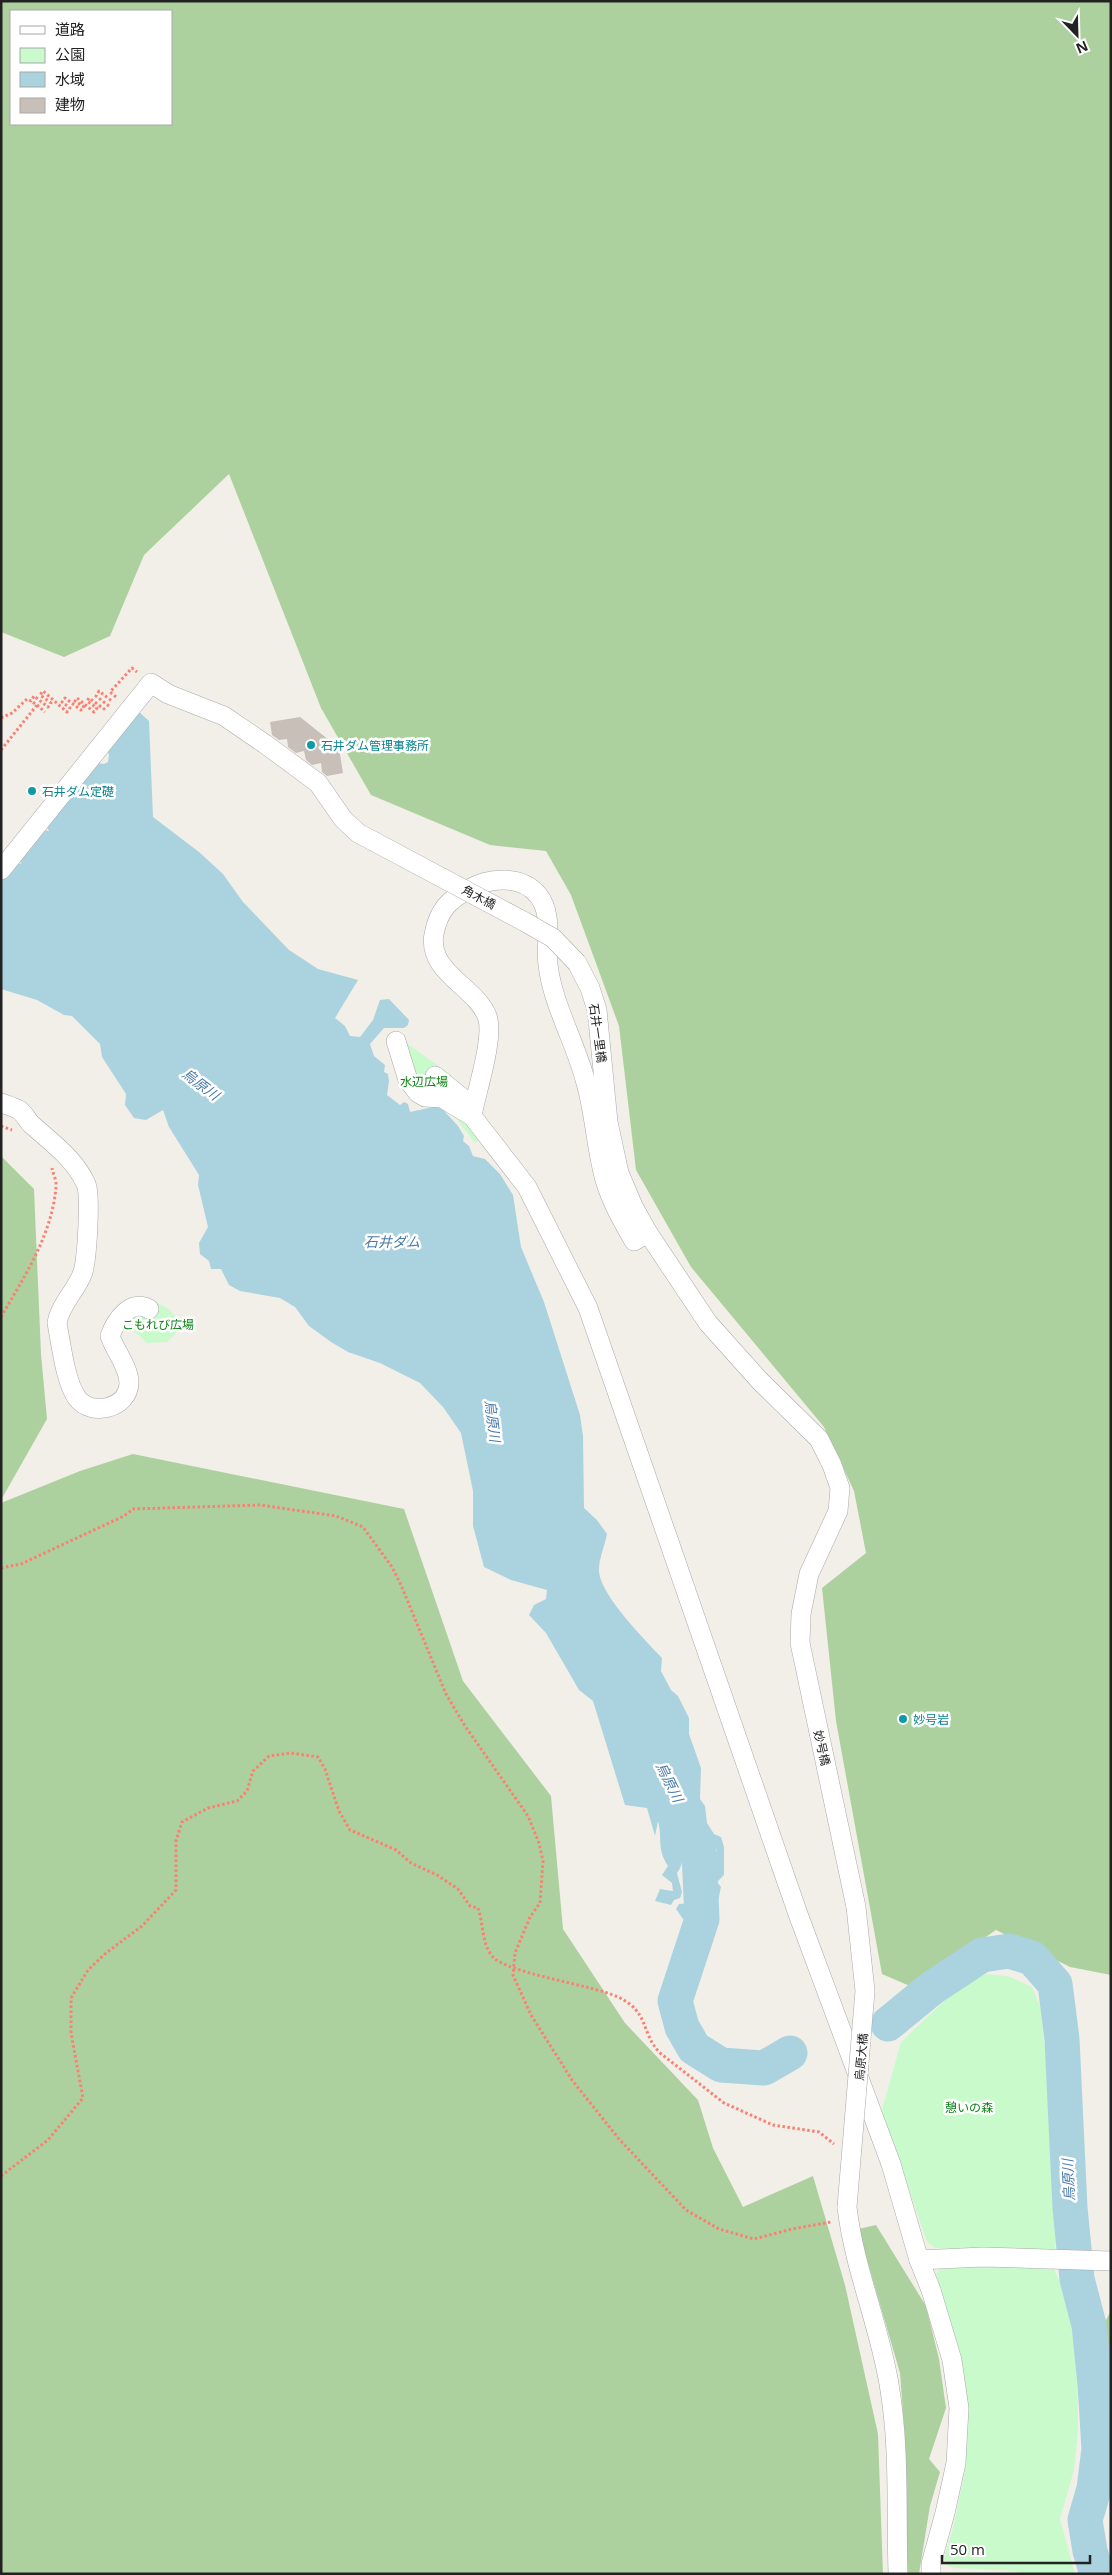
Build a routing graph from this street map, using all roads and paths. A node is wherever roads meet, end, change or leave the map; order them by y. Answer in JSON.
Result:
{"nodes":[{"id":1,"x":125,"y":676,"type":"dead end"},
{"id":2,"x":31,"y":701,"type":"junction"},
{"id":3,"x":37,"y":705,"type":"junction"},
{"id":4,"x":45,"y":712,"type":"dead end"},
{"id":5,"x":1,"y":718,"type":"edge"},
{"id":6,"x":1,"y":750,"type":"edge"},
{"id":7,"x":1,"y":870,"type":"edge"},
{"id":8,"x":578,"y":963,"type":"joint"},
{"id":9,"x":396,"y":1041,"type":"dead end"},
{"id":10,"x":435,"y":1076,"type":"dead end"},
{"id":11,"x":1,"y":1102,"type":"edge"},
{"id":12,"x":473,"y":1110,"type":"junction"},
{"id":13,"x":1,"y":1126,"type":"edge"},
{"id":14,"x":19,"y":1133,"type":"dead end"},
{"id":15,"x":49,"y":1160,"type":"dead end"},
{"id":16,"x":648,"y":1233,"type":"junction"},
{"id":17,"x":149,"y":1309,"type":"dead end"},
{"id":18,"x":1,"y":1317,"type":"edge"},
{"id":19,"x":1,"y":1568,"type":"edge"},
{"id":20,"x":856,"y":1907,"type":"joint"},
{"id":21,"x":514,"y":1968,"type":"junction"},
{"id":22,"x":842,"y":2150,"type":"dead end"},
{"id":23,"x":1,"y":2176,"type":"edge"},
{"id":24,"x":848,"y":2213,"type":"junction"},
{"id":25,"x":919,"y":2260,"type":"junction"},
{"id":26,"x":1111,"y":2261,"type":"edge"},
{"id":27,"x":898,"y":2574,"type":"edge"},
{"id":28,"x":931,"y":2574,"type":"edge"}],
"edges":[{"from":1,"to":2,"type":"path"},
{"from":2,"to":3,"type":"path"},
{"from":2,"to":5,"type":"path"},
{"from":3,"to":4,"type":"path"},
{"from":3,"to":6,"type":"path"},
{"from":7,"to":8,"type":"lane","name":"角木橋","bridge":true},
{"from":8,"to":16,"type":"lane","name":"石井一里橋"},
{"from":9,"to":12,"type":"lane"},
{"from":10,"to":12,"type":"lane"},
{"from":11,"to":17,"type":"lane"},
{"from":12,"to":16,"type":"lane"},
{"from":12,"to":25,"type":"lane"},
{"from":13,"to":14,"type":"path"},
{"from":15,"to":18,"type":"path"},
{"from":16,"to":20,"type":"lane","name":"妙号橋"},
{"from":19,"to":21,"type":"path"},
{"from":20,"to":24,"type":"lane","name":"烏原大橋","bridge":true},
{"from":21,"to":22,"type":"path"},
{"from":21,"to":23,"type":"path"},
{"from":21,"to":24,"type":"path"},
{"from":24,"to":27,"type":"lane","name":"烏原大橋"},
{"from":25,"to":26,"type":"lane"},
{"from":25,"to":28,"type":"lane"}]}
